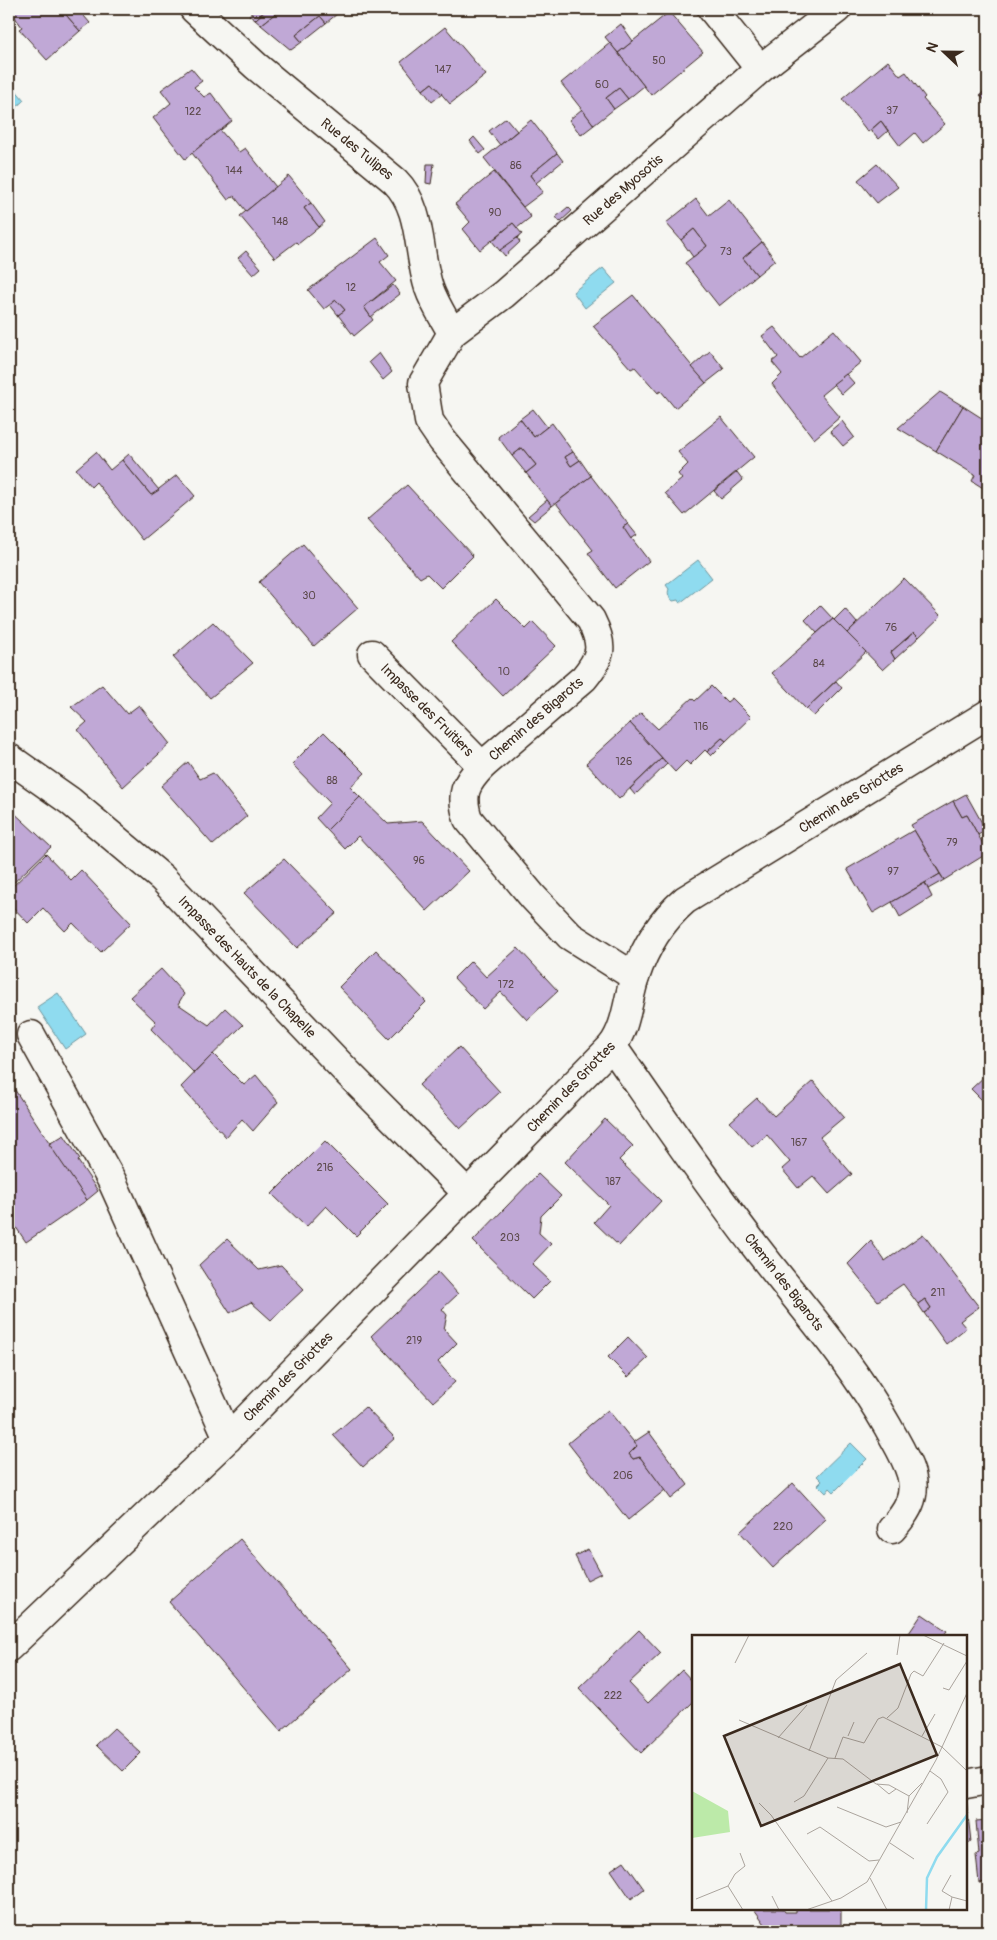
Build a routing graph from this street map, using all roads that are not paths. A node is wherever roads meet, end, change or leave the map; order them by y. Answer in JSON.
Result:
{"nodes":[{"id":1,"x":194,"y":9,"type":"edge"},
{"id":2,"x":712,"y":9,"type":"edge"},
{"id":3,"x":837,"y":9,"type":"edge"},
{"id":4,"x":760,"y":69,"type":"junction"},
{"id":5,"x":452,"y":333,"type":"junction"},
{"id":6,"x":423,"y":383,"type":"joint"},
{"id":7,"x":372,"y":654,"type":"dead end"},
{"id":8,"x":988,"y":714,"type":"edge"},
{"id":9,"x":9,"y":758,"type":"edge"},
{"id":10,"x":482,"y":766,"type":"junction"},
{"id":11,"x":635,"y":977,"type":"junction"},
{"id":12,"x":31,"y":1035,"type":"dead end"},
{"id":13,"x":612,"y":1046,"type":"junction"},
{"id":14,"x":468,"y":1194,"type":"junction"},
{"id":15,"x":228,"y":1438,"type":"junction"},
{"id":16,"x":892,"y":1528,"type":"dead end"},
{"id":17,"x":9,"y":1648,"type":"edge"},
{"id":18,"x":988,"y":1780,"type":"edge"},
{"id":19,"x":967,"y":1784,"type":"edge"}],
"edges":[{"from":1,"to":5,"type":"street","name":"Rue des Tulipes"},
{"from":2,"to":4,"type":"street"},
{"from":3,"to":4,"type":"street","name":"Rue des Myosotis"},
{"from":4,"to":5,"type":"street","name":"Rue des Myosotis"},
{"from":5,"to":6,"type":"street","name":"Rue des Myosotis"},
{"from":6,"to":10,"type":"street","name":"Chemin des Bigarots"},
{"from":7,"to":10,"type":"street","name":"Impasse des Fruitiers"},
{"from":8,"to":11,"type":"street","name":"Chemin des Griottes"},
{"from":9,"to":14,"type":"street","name":"Impasse des Hauts de la Chapelle"},
{"from":10,"to":11,"type":"street","name":"Chemin des Bigarots"},
{"from":11,"to":13,"type":"street","name":"Chemin des Griottes"},
{"from":12,"to":15,"type":"street"},
{"from":13,"to":14,"type":"street","name":"Chemin des Griottes"},
{"from":13,"to":16,"type":"street","name":"Chemin des Bigarots"},
{"from":14,"to":15,"type":"street","name":"Chemin des Griottes"},
{"from":15,"to":17,"type":"street","name":"Chemin des Griottes"},
{"from":18,"to":19,"type":"street"}]}
